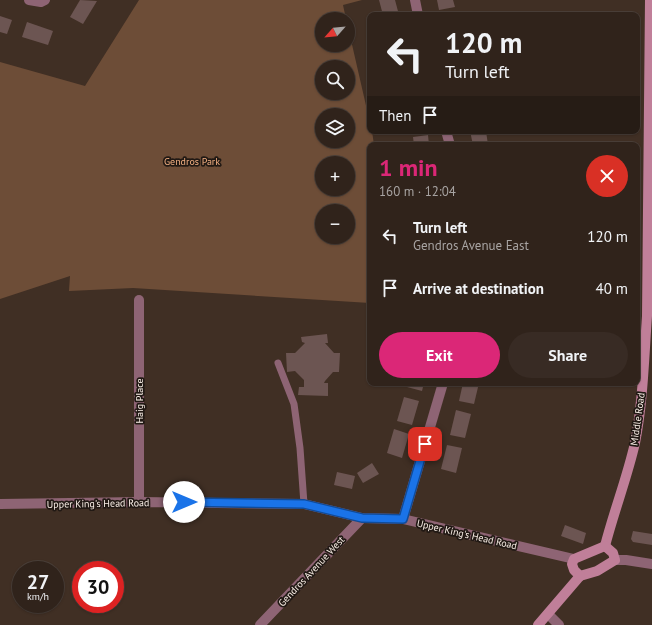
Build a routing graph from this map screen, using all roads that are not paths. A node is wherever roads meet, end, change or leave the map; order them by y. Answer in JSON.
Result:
{"nodes":[{"id":1,"x":29,"y":0,"type":"edge"},
{"id":2,"x":45,"y":0,"type":"edge"},
{"id":3,"x":415,"y":0,"type":"edge"},
{"id":4,"x":650,"y":2,"type":"edge"},
{"id":5,"x":417,"y":12,"type":"edge"},
{"id":6,"x":139,"y":300,"type":"dead end"},
{"id":7,"x":278,"y":363,"type":"dead end"},
{"id":8,"x":442,"y":386,"type":"edge"},
{"id":9,"x":139,"y":502,"type":"junction"},
{"id":10,"x":0,"y":504,"type":"edge"},
{"id":11,"x":304,"y":504,"type":"junction"},
{"id":12,"x":362,"y":518,"type":"junction"},
{"id":13,"x":403,"y":519,"type":"junction"},
{"id":14,"x":605,"y":546,"type":"junction"},
{"id":15,"x":574,"y":559,"type":"junction"},
{"id":16,"x":615,"y":560,"type":"junction"},
{"id":17,"x":652,"y":564,"type":"edge"},
{"id":18,"x":580,"y":576,"type":"junction"},
{"id":19,"x":548,"y":614,"type":"junction"},
{"id":20,"x":260,"y":625,"type":"edge"},
{"id":21,"x":538,"y":625,"type":"edge"},
{"id":22,"x":559,"y":625,"type":"edge"}],
"edges":[{"from":1,"to":2,"type":"street"},
{"from":3,"to":5,"type":"street"},
{"from":4,"to":14,"type":"street","name":"Middle Road"},
{"from":6,"to":9,"type":"street","name":"Haig Place"},
{"from":7,"to":11,"type":"lane"},
{"from":8,"to":13,"type":"street"},
{"from":9,"to":10,"type":"street","name":"Upper King's Head Road"},
{"from":9,"to":11,"type":"street","name":"Upper King's Head Road"},
{"from":11,"to":12,"type":"street","name":"Upper King's Head Road"},
{"from":12,"to":13,"type":"street","name":"Upper King's Head Road"},
{"from":12,"to":20,"type":"street","name":"Gendros Avenue West"},
{"from":13,"to":15,"type":"street","name":"Upper King's Head Road"},
{"from":14,"to":15,"type":"street"},
{"from":14,"to":16,"type":"street"},
{"from":15,"to":18,"type":"street"},
{"from":16,"to":17,"type":"street"},
{"from":16,"to":18,"type":"street"},
{"from":18,"to":19,"type":"street"},
{"from":19,"to":21,"type":"street"},
{"from":19,"to":22,"type":"street"}]}
